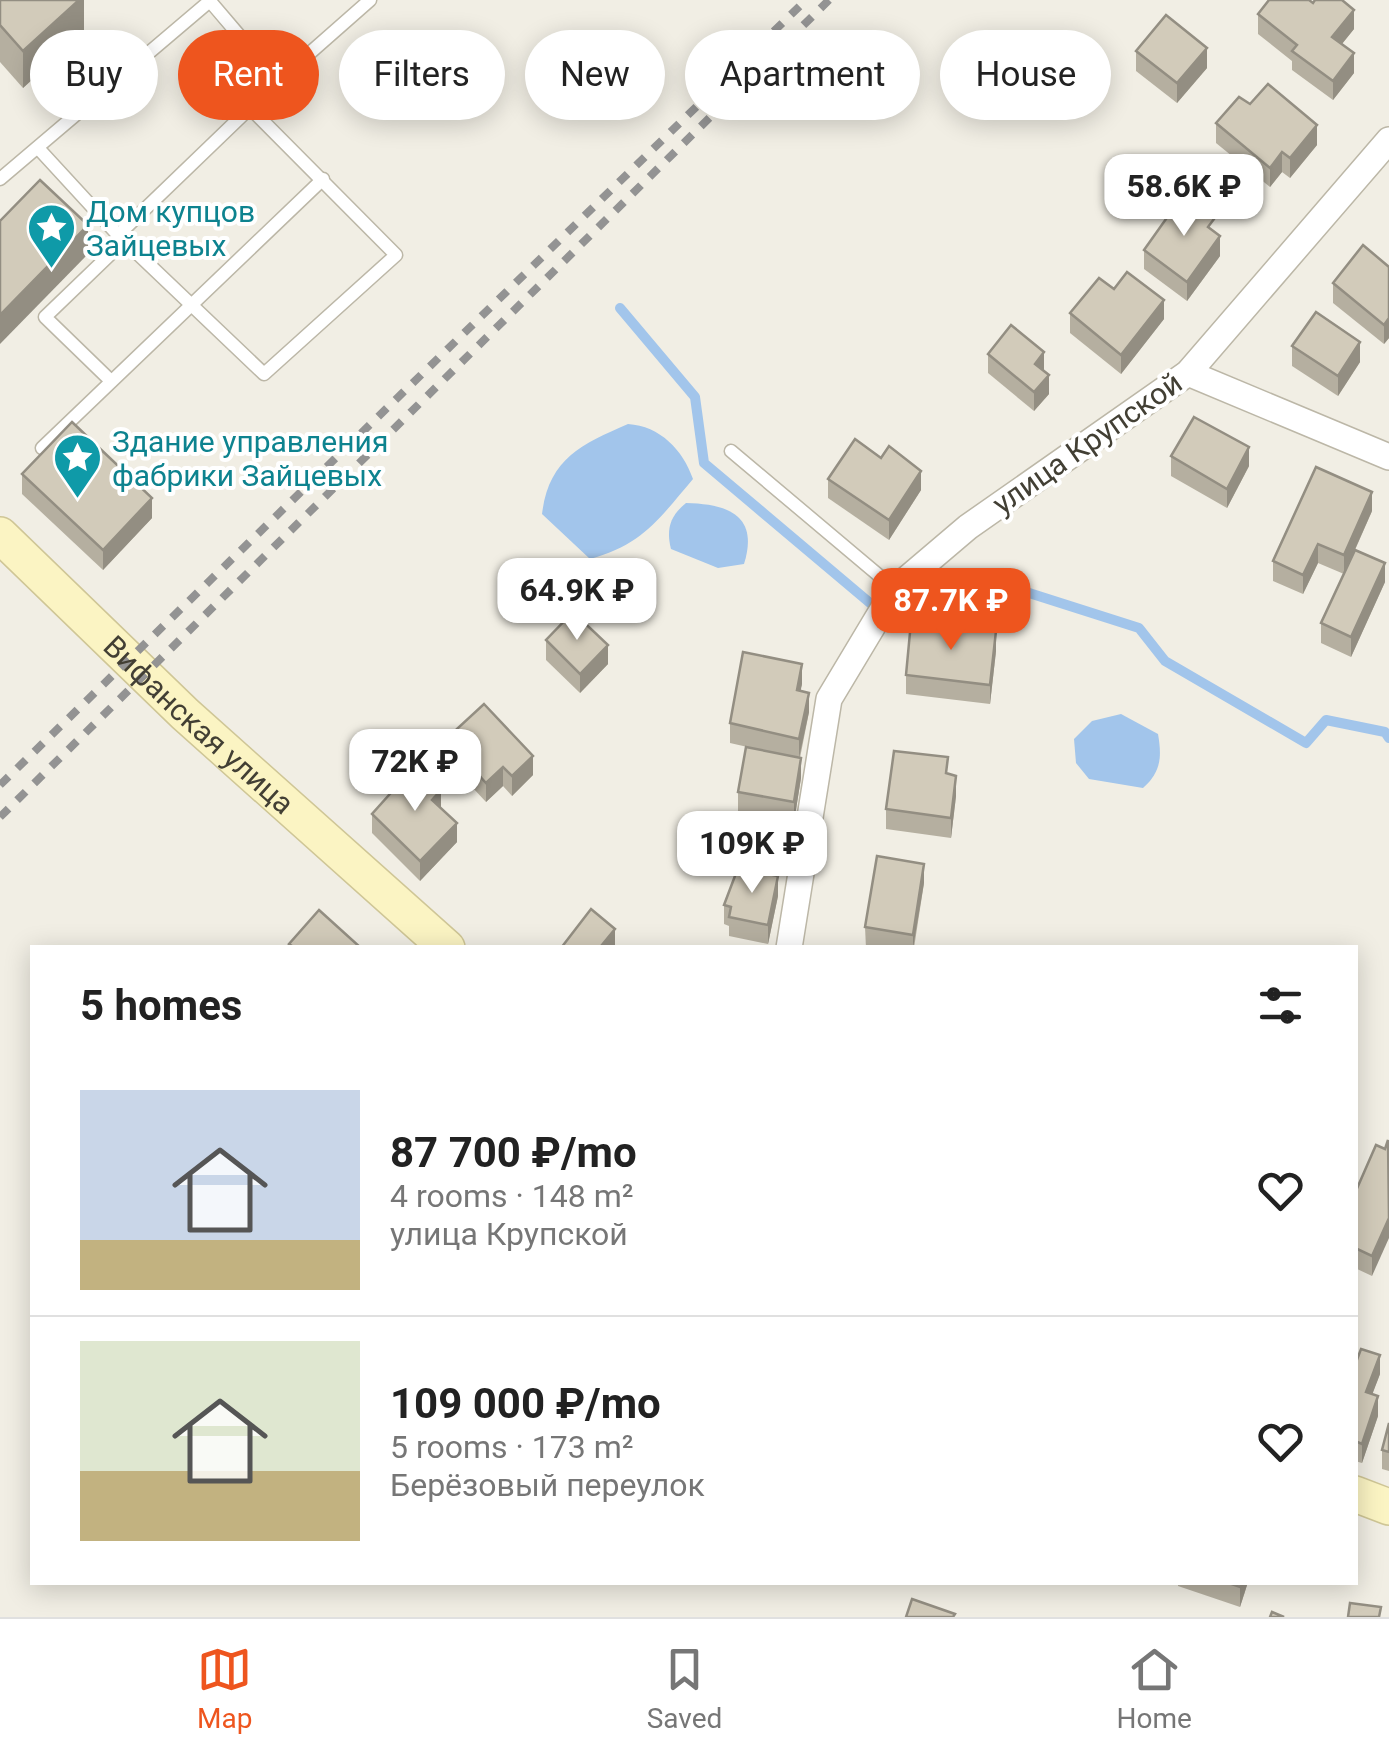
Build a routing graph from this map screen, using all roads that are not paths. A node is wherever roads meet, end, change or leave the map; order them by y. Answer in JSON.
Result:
{"nodes":[{"id":1,"x":210,"y":0,"type":"edge"},
{"id":2,"x":370,"y":0,"type":"edge"},
{"id":3,"x":235,"y":30,"type":"edge"},
{"id":4,"x":319,"y":45,"type":"edge"},
{"id":5,"x":238,"y":120,"type":"edge"},
{"id":6,"x":262,"y":120,"type":"edge"},
{"id":7,"x":1389,"y":140,"type":"edge"},
{"id":8,"x":38,"y":148,"type":"junction"},
{"id":9,"x":323,"y":179,"type":"junction"},
{"id":10,"x":0,"y":180,"type":"edge"},
{"id":11,"x":121,"y":238,"type":"junction"},
{"id":12,"x":190,"y":304,"type":"junction"},
{"id":13,"x":1188,"y":373,"type":"junction"},
{"id":14,"x":110,"y":381,"type":"junction"},
{"id":15,"x":42,"y":448,"type":"edge"},
{"id":16,"x":731,"y":452,"type":"dead end"},
{"id":17,"x":1389,"y":457,"type":"edge"},
{"id":18,"x":0,"y":535,"type":"edge"},
{"id":19,"x":895,"y":589,"type":"junction"},
{"id":20,"x":444,"y":945,"type":"edge"},
{"id":21,"x":790,"y":945,"type":"edge"},
{"id":22,"x":1358,"y":1495,"type":"edge"},
{"id":23,"x":1389,"y":1507,"type":"edge"}],
"edges":[{"from":1,"to":3,"type":"lane"},
{"from":1,"to":8,"type":"lane"},
{"from":2,"to":4,"type":"lane"},
{"from":5,"to":11,"type":"lane"},
{"from":6,"to":9,"type":"lane"},
{"from":7,"to":13,"type":"street","name":"улица Крупской"},
{"from":8,"to":10,"type":"lane"},
{"from":8,"to":11,"type":"lane"},
{"from":9,"to":12,"type":"lane"},
{"from":9,"to":12,"type":"lane"},
{"from":11,"to":12,"type":"lane"},
{"from":11,"to":14,"type":"lane"},
{"from":12,"to":14,"type":"lane"},
{"from":13,"to":17,"type":"street"},
{"from":13,"to":19,"type":"street","name":"улица Крупской"},
{"from":14,"to":15,"type":"lane"},
{"from":16,"to":19,"type":"lane"},
{"from":18,"to":20,"type":"main road","name":"Вифанская улица"},
{"from":19,"to":21,"type":"street","name":"улица Крупской"},
{"from":22,"to":23,"type":"main road"}]}
